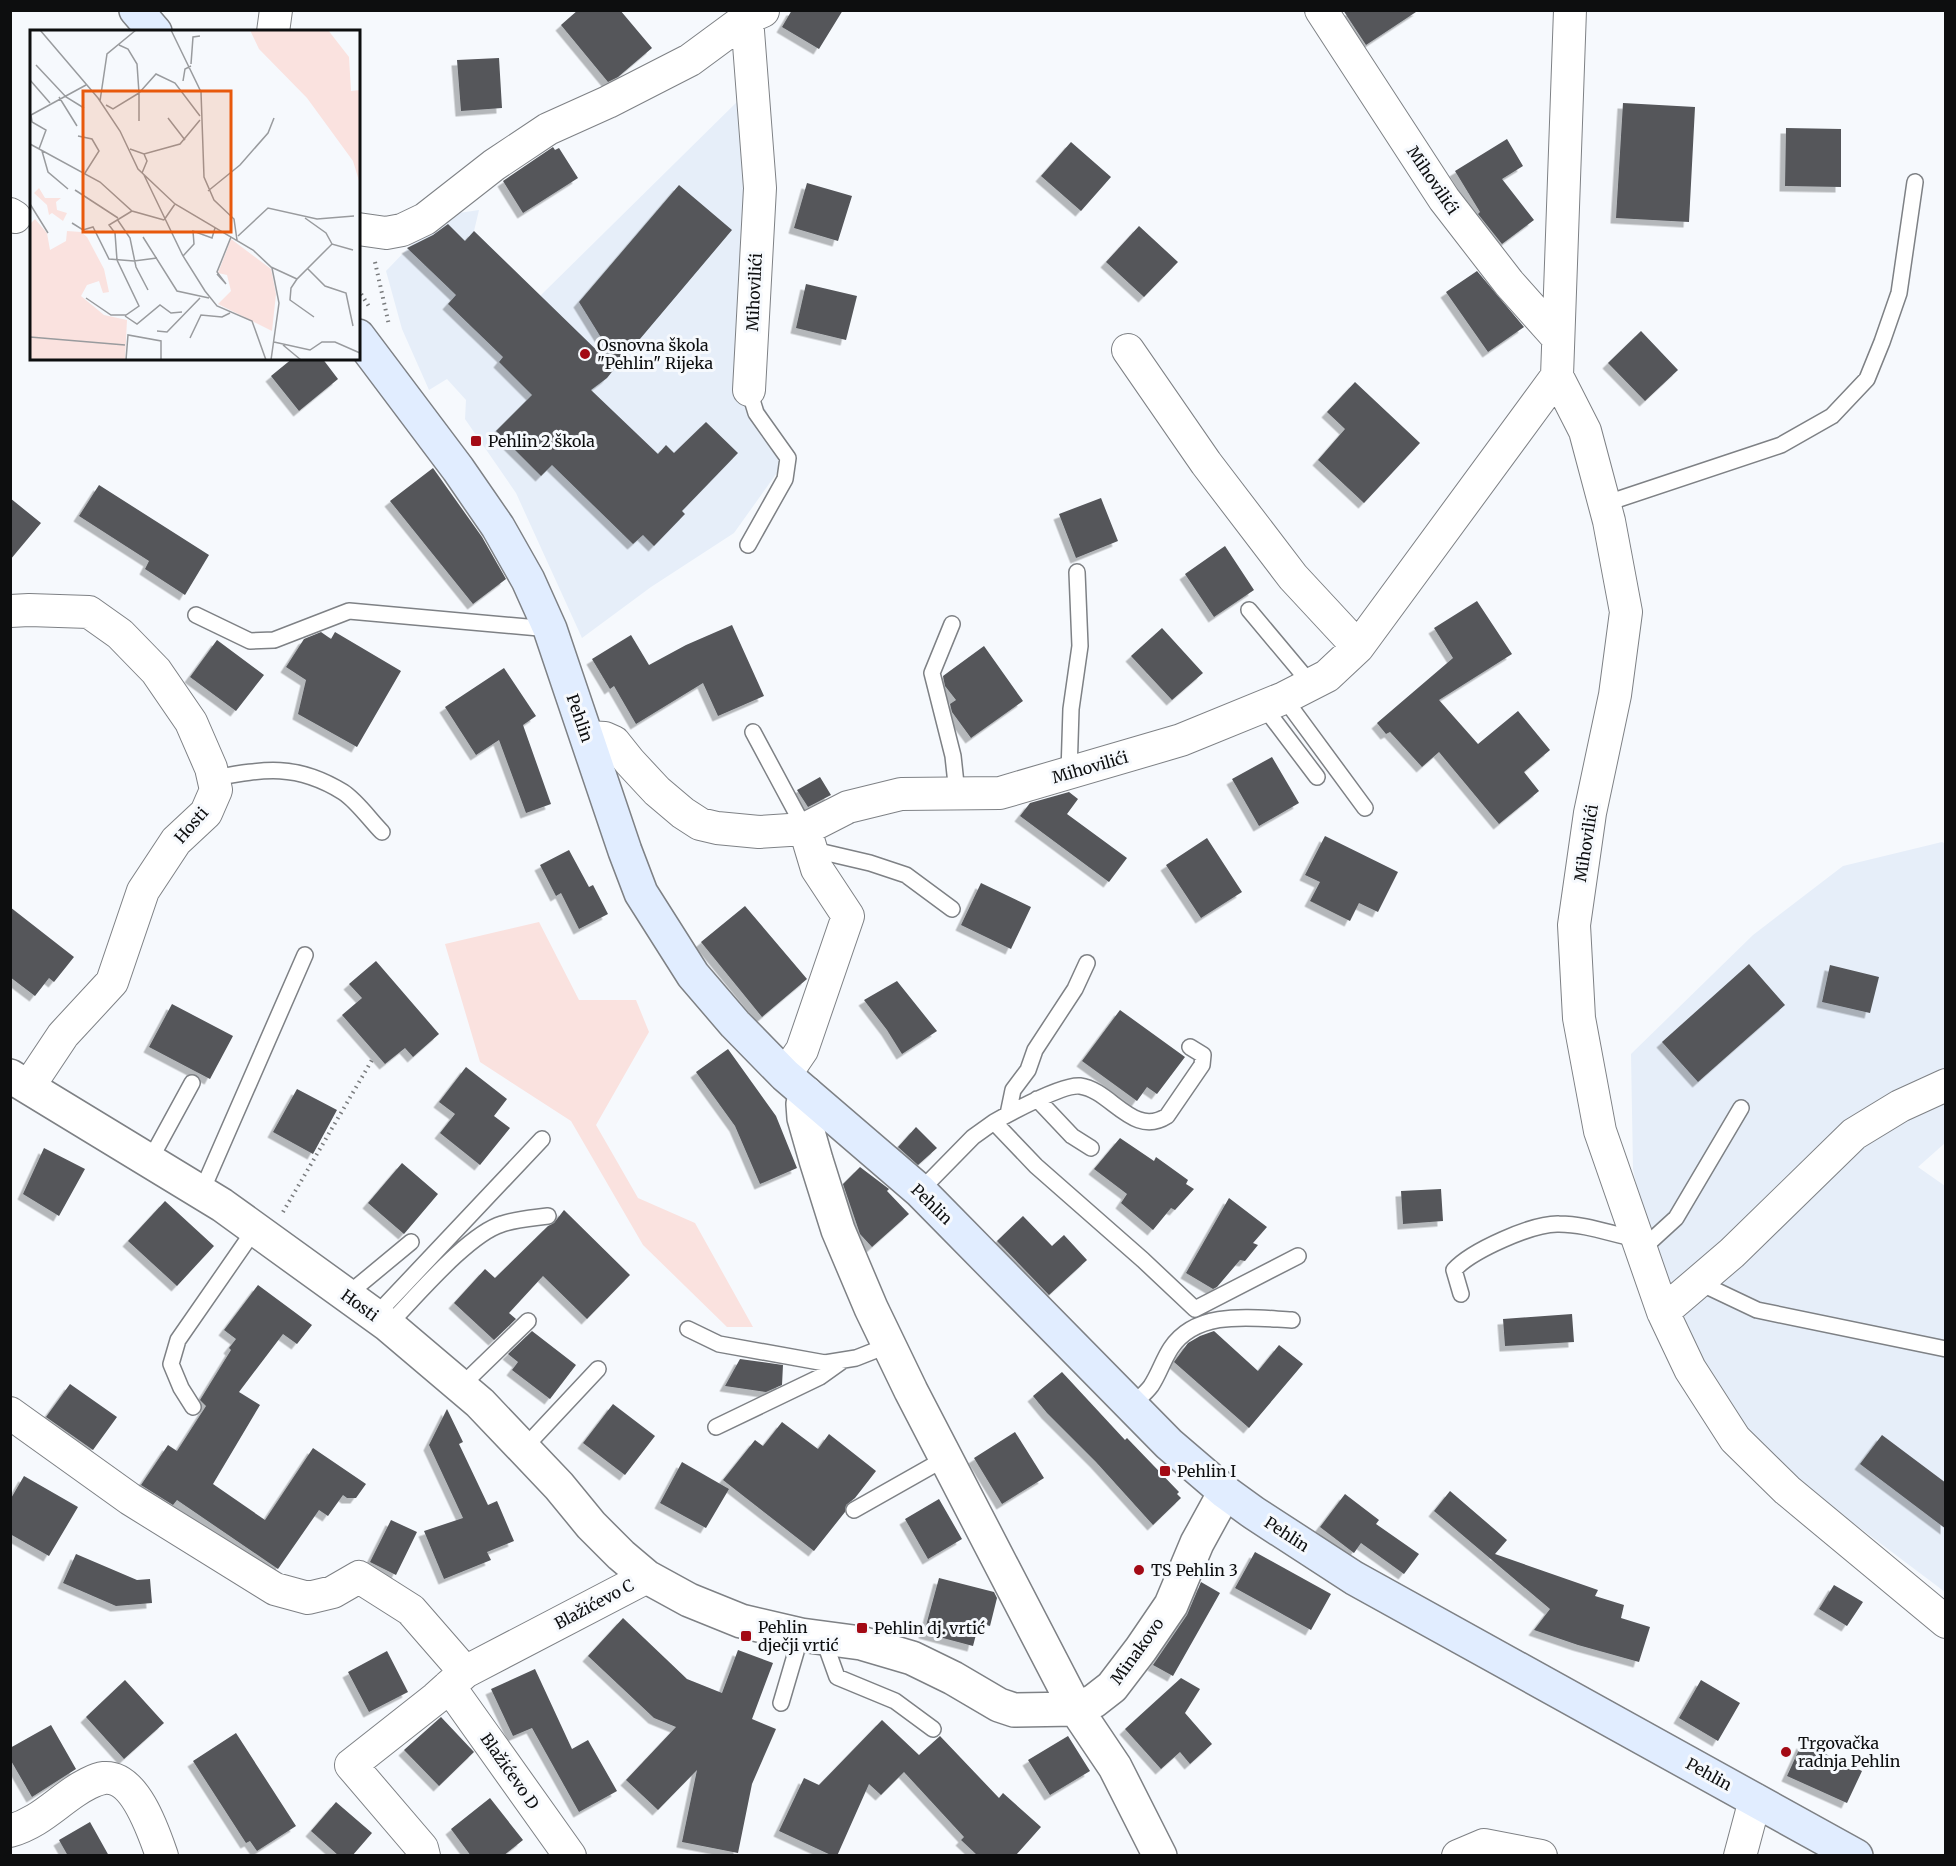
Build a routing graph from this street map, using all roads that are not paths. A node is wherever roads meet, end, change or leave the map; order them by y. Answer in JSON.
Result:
{"nodes":[{"id":1,"x":136,"y":10,"type":"edge"},
{"id":2,"x":276,"y":10,"type":"edge"},
{"id":3,"x":1321,"y":10,"type":"edge"},
{"id":4,"x":1570,"y":10,"type":"edge"},
{"id":5,"x":753,"y":13,"type":"edge"},
{"id":6,"x":153,"y":30,"type":"edge"},
{"id":7,"x":273,"y":30,"type":"edge"},
{"id":8,"x":1915,"y":182,"type":"dead end"},
{"id":9,"x":364,"y":230,"type":"edge"},
{"id":10,"x":1558,"y":338,"type":"junction"},
{"id":11,"x":360,"y":339,"type":"edge"},
{"id":12,"x":1128,"y":350,"type":"dead end"},
{"id":13,"x":1557,"y":376,"type":"junction"},
{"id":14,"x":750,"y":390,"type":"joint"},
{"id":15,"x":1604,"y":504,"type":"junction"},
{"id":16,"x":748,"y":546,"type":"dead end"},
{"id":17,"x":1077,"y":572,"type":"dead end"},
{"id":18,"x":1248,"y":610,"type":"dead end"},
{"id":19,"x":10,"y":611,"type":"edge"},
{"id":20,"x":196,"y":615,"type":"dead end"},
{"id":21,"x":952,"y":624,"type":"dead end"},
{"id":22,"x":550,"y":629,"type":"junction"},
{"id":23,"x":1358,"y":647,"type":"junction"},
{"id":24,"x":1286,"y":696,"type":"junction"},
{"id":25,"x":753,"y":732,"type":"dead end"},
{"id":26,"x":587,"y":737,"type":"junction"},
{"id":27,"x":1069,"y":773,"type":"junction"},
{"id":28,"x":1317,"y":777,"type":"dead end"},
{"id":29,"x":213,"y":778,"type":"junction"},
{"id":30,"x":957,"y":793,"type":"junction"},
{"id":31,"x":1365,"y":808,"type":"dead end"},
{"id":32,"x":382,"y":832,"type":"dead end"},
{"id":33,"x":807,"y":839,"type":"junction"},
{"id":34,"x":952,"y":909,"type":"dead end"},
{"id":35,"x":305,"y":955,"type":"dead end"},
{"id":36,"x":1087,"y":963,"type":"dead end"},
{"id":37,"x":1190,"y":1047,"type":"dead end"},
{"id":38,"x":20,"y":1081,"type":"edge"},
{"id":39,"x":192,"y":1083,"type":"dead end"},
{"id":40,"x":796,"y":1084,"type":"junction"},
{"id":41,"x":1946,"y":1084,"type":"edge"},
{"id":42,"x":1037,"y":1099,"type":"junction"},
{"id":43,"x":1741,"y":1108,"type":"dead end"},
{"id":44,"x":1008,"y":1114,"type":"junction"},
{"id":45,"x":994,"y":1122,"type":"junction"},
{"id":46,"x":542,"y":1139,"type":"dead end"},
{"id":47,"x":1091,"y":1148,"type":"dead end"},
{"id":48,"x":150,"y":1161,"type":"junction"},
{"id":49,"x":920,"y":1191,"type":"junction"},
{"id":50,"x":201,"y":1192,"type":"junction"},
{"id":51,"x":548,"y":1216,"type":"dead end"},
{"id":52,"x":268,"y":1221,"type":"junction"},
{"id":53,"x":411,"y":1242,"type":"dead end"},
{"id":54,"x":1639,"y":1244,"type":"junction"},
{"id":55,"x":1298,"y":1256,"type":"dead end"},
{"id":56,"x":1698,"y":1282,"type":"junction"},
{"id":57,"x":1461,"y":1293,"type":"dead end"},
{"id":58,"x":347,"y":1295,"type":"junction"},
{"id":59,"x":1663,"y":1312,"type":"junction"},
{"id":60,"x":382,"y":1320,"type":"junction"},
{"id":61,"x":1292,"y":1320,"type":"dead end"},
{"id":62,"x":528,"y":1321,"type":"dead end"},
{"id":63,"x":688,"y":1329,"type":"dead end"},
{"id":64,"x":889,"y":1345,"type":"junction"},
{"id":65,"x":1946,"y":1349,"type":"edge"},
{"id":66,"x":843,"y":1360,"type":"junction"},
{"id":67,"x":598,"y":1369,"type":"dead end"},
{"id":68,"x":461,"y":1386,"type":"junction"},
{"id":69,"x":1131,"y":1406,"type":"junction"},
{"id":70,"x":193,"y":1407,"type":"dead end"},
{"id":71,"x":10,"y":1413,"type":"edge"},
{"id":72,"x":716,"y":1427,"type":"dead end"},
{"id":73,"x":524,"y":1448,"type":"junction"},
{"id":74,"x":946,"y":1458,"type":"junction"},
{"id":75,"x":1225,"y":1492,"type":"junction"},
{"id":76,"x":854,"y":1509,"type":"dead end"},
{"id":77,"x":647,"y":1576,"type":"junction"},
{"id":78,"x":1946,"y":1622,"type":"edge"},
{"id":79,"x":812,"y":1637,"type":"junction"},
{"id":80,"x":457,"y":1679,"type":"junction"},
{"id":81,"x":781,"y":1703,"type":"dead end"},
{"id":82,"x":1076,"y":1708,"type":"junction"},
{"id":83,"x":933,"y":1729,"type":"dead end"},
{"id":84,"x":1755,"y":1800,"type":"junction"},
{"id":85,"x":10,"y":1831,"type":"edge"},
{"id":86,"x":162,"y":1856,"type":"edge"},
{"id":87,"x":424,"y":1856,"type":"edge"},
{"id":88,"x":570,"y":1856,"type":"edge"},
{"id":89,"x":1160,"y":1856,"type":"edge"},
{"id":90,"x":1458,"y":1856,"type":"edge"},
{"id":91,"x":1541,"y":1856,"type":"edge"},
{"id":92,"x":1740,"y":1856,"type":"edge"},
{"id":93,"x":1856,"y":1856,"type":"edge"}],
"edges":[{"from":1,"to":6,"type":"main road"},
{"from":2,"to":7,"type":"street"},
{"from":3,"to":10,"type":"street","name":"Mihovilići"},
{"from":4,"to":10,"type":"street","name":"Mihovilići"},
{"from":5,"to":9,"type":"street","name":"Mihovilići"},
{"from":5,"to":14,"type":"street","name":"Mihovilići"},
{"from":8,"to":15,"type":"lane"},
{"from":10,"to":13,"type":"street","name":"Mihovilići"},
{"from":11,"to":22,"type":"main road","name":"Pehlin"},
{"from":12,"to":23,"type":"street"},
{"from":13,"to":15,"type":"street","name":"Mihovilići"},
{"from":13,"to":23,"type":"street","name":"Mihovilići"},
{"from":14,"to":16,"type":"lane","name":"Mihovilići"},
{"from":15,"to":54,"type":"street","name":"Mihovilići"},
{"from":17,"to":27,"type":"lane"},
{"from":18,"to":24,"type":"lane"},
{"from":19,"to":29,"type":"street","name":"Hosti"},
{"from":20,"to":22,"type":"lane"},
{"from":21,"to":30,"type":"lane"},
{"from":22,"to":26,"type":"main road","name":"Pehlin"},
{"from":23,"to":24,"type":"street","name":"Mihovilići"},
{"from":24,"to":27,"type":"street","name":"Mihovilići"},
{"from":24,"to":28,"type":"lane"},
{"from":24,"to":31,"type":"lane"},
{"from":25,"to":33,"type":"lane"},
{"from":26,"to":33,"type":"street","name":"Mihovilići"},
{"from":26,"to":40,"type":"main road","name":"Pehlin"},
{"from":27,"to":30,"type":"street","name":"Mihovilići"},
{"from":29,"to":32,"type":"lane"},
{"from":29,"to":38,"type":"street","name":"Hosti"},
{"from":30,"to":33,"type":"street","name":"Mihovilići"},
{"from":33,"to":34,"type":"lane"},
{"from":33,"to":40,"type":"street"},
{"from":35,"to":50,"type":"lane"},
{"from":36,"to":44,"type":"lane"},
{"from":37,"to":42,"type":"lane"},
{"from":38,"to":48,"type":"street","name":"Hosti"},
{"from":39,"to":48,"type":"lane"},
{"from":40,"to":49,"type":"main road","name":"Pehlin"},
{"from":40,"to":64,"type":"street"},
{"from":41,"to":56,"type":"street"},
{"from":42,"to":44,"type":"lane"},
{"from":42,"to":47,"type":"lane"},
{"from":43,"to":54,"type":"lane"},
{"from":44,"to":45,"type":"lane"},
{"from":45,"to":49,"type":"lane"},
{"from":45,"to":55,"type":"lane"},
{"from":46,"to":60,"type":"lane"},
{"from":48,"to":50,"type":"street","name":"Hosti"},
{"from":49,"to":69,"type":"main road","name":"Pehlin"},
{"from":50,"to":52,"type":"street","name":"Hosti"},
{"from":51,"to":60,"type":"lane"},
{"from":52,"to":58,"type":"street","name":"Hosti"},
{"from":52,"to":70,"type":"lane"},
{"from":53,"to":58,"type":"lane"},
{"from":54,"to":57,"type":"lane"},
{"from":54,"to":59,"type":"street","name":"Mihovilići"},
{"from":56,"to":59,"type":"street"},
{"from":56,"to":65,"type":"lane"},
{"from":58,"to":60,"type":"street","name":"Hosti"},
{"from":59,"to":78,"type":"street"},
{"from":60,"to":68,"type":"street","name":"Hosti"},
{"from":61,"to":69,"type":"lane"},
{"from":62,"to":68,"type":"lane"},
{"from":63,"to":66,"type":"lane"},
{"from":64,"to":66,"type":"lane"},
{"from":64,"to":74,"type":"street"},
{"from":66,"to":72,"type":"lane"},
{"from":67,"to":73,"type":"lane"},
{"from":68,"to":73,"type":"street","name":"Hosti"},
{"from":69,"to":75,"type":"main road","name":"Pehlin"},
{"from":71,"to":80,"type":"street"},
{"from":73,"to":77,"type":"street","name":"Hosti"},
{"from":74,"to":76,"type":"lane"},
{"from":74,"to":82,"type":"street"},
{"from":75,"to":82,"type":"street","name":"Minakovo"},
{"from":75,"to":84,"type":"main road","name":"Pehlin"},
{"from":77,"to":79,"type":"street","name":"Blažićevo C"},
{"from":77,"to":80,"type":"street","name":"Blažićevo C"},
{"from":79,"to":81,"type":"lane"},
{"from":79,"to":82,"type":"street","name":"Blažićevo C"},
{"from":79,"to":83,"type":"lane"},
{"from":80,"to":87,"type":"street","name":"Blažićevo C"},
{"from":80,"to":88,"type":"street","name":"Blažićevo D"},
{"from":82,"to":89,"type":"street"},
{"from":84,"to":92,"type":"street"},
{"from":84,"to":93,"type":"main road","name":"Pehlin"},
{"from":85,"to":86,"type":"street"},
{"from":90,"to":91,"type":"street"}]}
